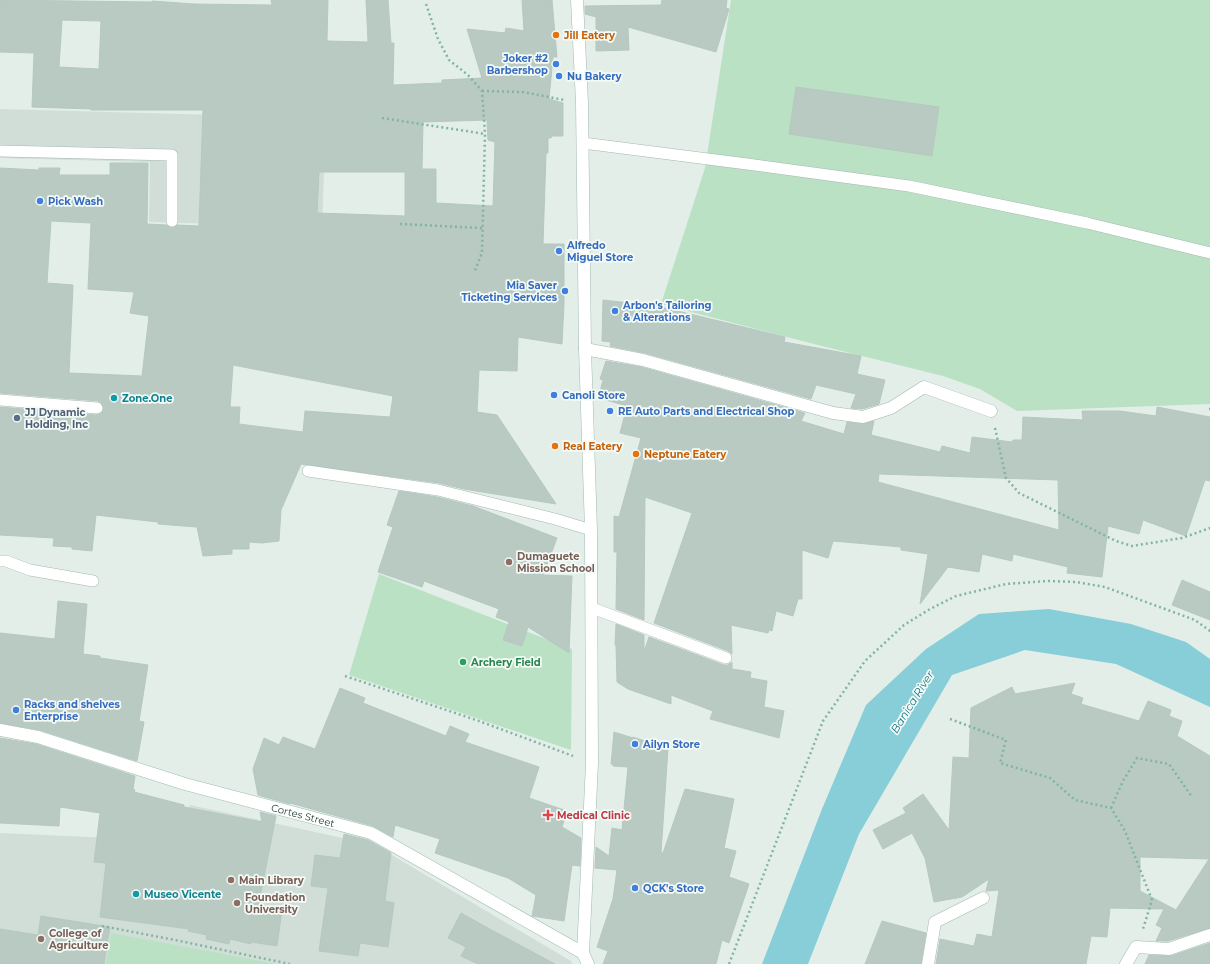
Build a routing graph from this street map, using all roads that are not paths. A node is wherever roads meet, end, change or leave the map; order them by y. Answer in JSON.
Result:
{"nodes":[{"id":1,"x":577,"y":0,"type":"edge"},
{"id":2,"x":583,"y":143,"type":"junction"},
{"id":3,"x":0,"y":151,"type":"edge"},
{"id":4,"x":172,"y":221,"type":"dead end"},
{"id":5,"x":1210,"y":253,"type":"edge"},
{"id":6,"x":585,"y":349,"type":"junction"},
{"id":7,"x":0,"y":400,"type":"edge"},
{"id":8,"x":97,"y":408,"type":"dead end"},
{"id":9,"x":991,"y":411,"type":"road end"},
{"id":10,"x":308,"y":471,"type":"dead end"},
{"id":11,"x":591,"y":530,"type":"junction"},
{"id":12,"x":0,"y":561,"type":"edge"},
{"id":13,"x":93,"y":581,"type":"dead end"},
{"id":14,"x":592,"y":608,"type":"junction"},
{"id":15,"x":726,"y":658,"type":"dead end"},
{"id":16,"x":0,"y":730,"type":"edge"},
{"id":17,"x":983,"y":898,"type":"dead end"},
{"id":18,"x":1210,"y":935,"type":"edge"},
{"id":19,"x":586,"y":959,"type":"edge"},
{"id":20,"x":928,"y":964,"type":"edge"},
{"id":21,"x":1126,"y":964,"type":"edge"}],
"edges":[{"from":1,"to":2,"type":"street"},
{"from":2,"to":5,"type":"lane"},
{"from":2,"to":6,"type":"street"},
{"from":3,"to":4,"type":"lane"},
{"from":6,"to":9,"type":"street"},
{"from":6,"to":11,"type":"street"},
{"from":7,"to":8,"type":"lane"},
{"from":10,"to":11,"type":"lane"},
{"from":11,"to":14,"type":"street"},
{"from":12,"to":13,"type":"lane"},
{"from":14,"to":15,"type":"lane"},
{"from":14,"to":19,"type":"street"},
{"from":16,"to":19,"type":"street","name":"Cortes Street"},
{"from":17,"to":20,"type":"street"},
{"from":18,"to":21,"type":"street"}]}
